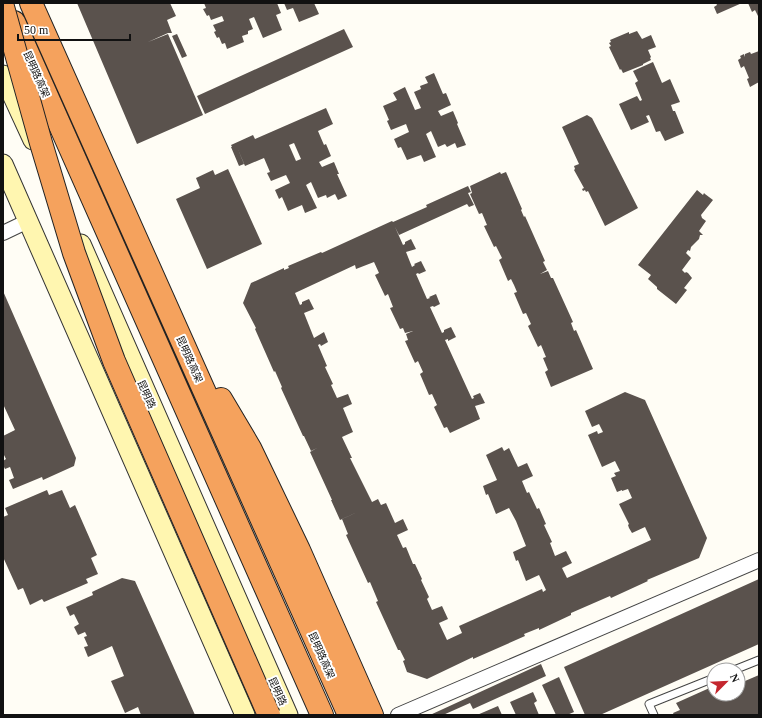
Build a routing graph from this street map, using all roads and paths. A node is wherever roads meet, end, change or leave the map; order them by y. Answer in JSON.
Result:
{"nodes":[{"id":1,"x":6,"y":3,"type":"edge"},
{"id":2,"x":31,"y":3,"type":"edge"},
{"id":3,"x":3,"y":7,"type":"edge"},
{"id":4,"x":3,"y":75,"type":"edge"},
{"id":5,"x":3,"y":164,"type":"edge"},
{"id":6,"x":28,"y":221,"type":"junction"},
{"id":7,"x":3,"y":232,"type":"edge"},
{"id":8,"x":175,"y":324,"type":"junction"},
{"id":9,"x":759,"y":560,"type":"edge"},
{"id":10,"x":759,"y":660,"type":"edge"},
{"id":11,"x":746,"y":665,"type":"edge"},
{"id":12,"x":706,"y":681,"type":"edge"},
{"id":13,"x":245,"y":715,"type":"edge"},
{"id":14,"x":269,"y":715,"type":"edge"},
{"id":15,"x":288,"y":715,"type":"edge"},
{"id":16,"x":322,"y":715,"type":"edge"},
{"id":17,"x":349,"y":715,"type":"edge"},
{"id":18,"x":372,"y":715,"type":"edge"},
{"id":19,"x":398,"y":715,"type":"edge"},
{"id":20,"x":654,"y":715,"type":"edge"}],
"edges":[{"from":1,"to":16,"type":"highway","name":"昆明路高架"},
{"from":2,"to":8,"type":"highway","name":"昆明路高架"},
{"from":3,"to":14,"type":"highway","bridge":true},
{"from":4,"to":15,"type":"main road","name":"昆明路"},
{"from":5,"to":6,"type":"main road"},
{"from":6,"to":7,"type":"street"},
{"from":6,"to":13,"type":"main road"},
{"from":8,"to":17,"type":"highway","name":"昆明路高架"},
{"from":8,"to":18,"type":"highway"},
{"from":9,"to":19,"type":"street"},
{"from":10,"to":11,"type":"lane"},
{"from":12,"to":20,"type":"lane"}]}
